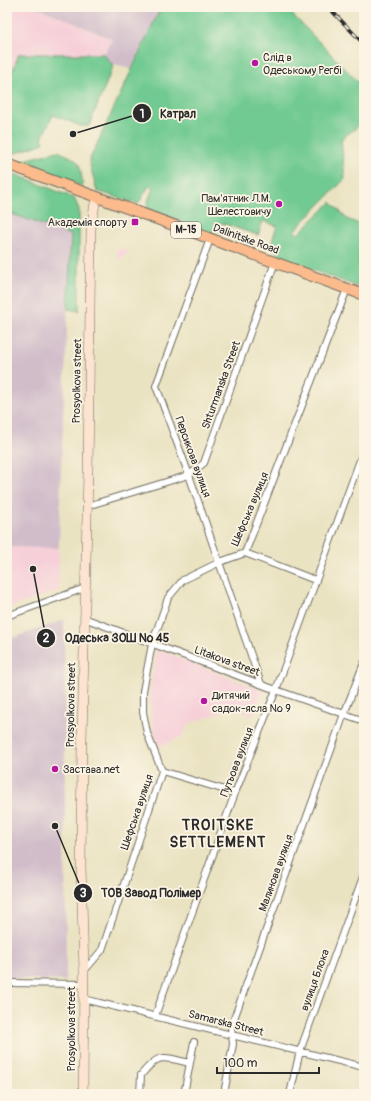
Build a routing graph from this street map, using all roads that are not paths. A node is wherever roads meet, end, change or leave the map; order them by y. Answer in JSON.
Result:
{"nodes":[{"id":1,"x":7,"y":164,"type":"edge"},
{"id":2,"x":96,"y":197,"type":"junction"},
{"id":3,"x":210,"y":239,"type":"junction"},
{"id":4,"x":275,"y":262,"type":"junction"},
{"id":5,"x":347,"y":289,"type":"junction"},
{"id":6,"x":364,"y":295,"type":"edge"},
{"id":7,"x":364,"y":449,"type":"edge"},
{"id":8,"x":189,"y":475,"type":"junction"},
{"id":9,"x":87,"y":506,"type":"junction"},
{"id":10,"x":245,"y":553,"type":"junction"},
{"id":11,"x":220,"y":562,"type":"junction"},
{"id":12,"x":315,"y":580,"type":"junction"},
{"id":13,"x":85,"y":588,"type":"junction"},
{"id":14,"x":7,"y":616,"type":"edge"},
{"id":15,"x":84,"y":618,"type":"junction"},
{"id":16,"x":152,"y":644,"type":"junction"},
{"id":17,"x":364,"y":663,"type":"edge"},
{"id":18,"x":261,"y":684,"type":"junction"},
{"id":19,"x":276,"y":690,"type":"junction"},
{"id":20,"x":344,"y":714,"type":"junction"},
{"id":21,"x":364,"y":721,"type":"edge"},
{"id":22,"x":162,"y":771,"type":"junction"},
{"id":23,"x":235,"y":793,"type":"junction"},
{"id":24,"x":364,"y":874,"type":"edge"},
{"id":25,"x":84,"y":971,"type":"junction"},
{"id":26,"x":7,"y":983,"type":"edge"},
{"id":27,"x":83,"y":984,"type":"junction"},
{"id":28,"x":83,"y":999,"type":"junction"},
{"id":29,"x":155,"y":1016,"type":"junction"},
{"id":30,"x":232,"y":1035,"type":"junction"},
{"id":31,"x":194,"y":1042,"type":"dead end"},
{"id":32,"x":300,"y":1051,"type":"junction"},
{"id":33,"x":190,"y":1063,"type":"junction"},
{"id":34,"x":364,"y":1067,"type":"edge"},
{"id":35,"x":83,"y":1094,"type":"edge"},
{"id":36,"x":140,"y":1094,"type":"edge"},
{"id":37,"x":184,"y":1094,"type":"edge"},
{"id":38,"x":224,"y":1094,"type":"edge"},
{"id":39,"x":290,"y":1094,"type":"edge"}],
"edges":[{"from":1,"to":2,"type":"main road","name":"Dalinitske Road","number":"М-15"},
{"from":2,"to":3,"type":"main road","name":"Dalinitske Road","number":"М-15"},
{"from":2,"to":9,"type":"street","name":"Prosyolkova street"},
{"from":3,"to":4,"type":"main road","name":"Dalinitske Road","number":"М-15"},
{"from":3,"to":8,"type":"street","name":"Персикова вулиця"},
{"from":4,"to":5,"type":"main road","name":"Dalinitske Road","number":"М-15"},
{"from":4,"to":8,"type":"street","name":"Shturmanska Street"},
{"from":5,"to":6,"type":"main road","name":"Dalinitske Road","number":"М-15"},
{"from":5,"to":10,"type":"street","name":"Шефська вулиця"},
{"from":7,"to":12,"type":"street","name":"Путьова вулиця"},
{"from":8,"to":9,"type":"street","name":"Shturmanska Street"},
{"from":8,"to":11,"type":"street","name":"Персикова вулиця"},
{"from":9,"to":13,"type":"street","name":"Prosyolkova street"},
{"from":10,"to":11,"type":"street","name":"Шефська вулиця"},
{"from":10,"to":12,"type":"street"},
{"from":11,"to":16,"type":"street","name":"Шефська вулиця"},
{"from":11,"to":18,"type":"street","name":"Персикова вулиця"},
{"from":12,"to":19,"type":"street","name":"Путьова вулиця"},
{"from":13,"to":14,"type":"street"},
{"from":13,"to":15,"type":"street","name":"Prosyolkova street"},
{"from":15,"to":16,"type":"street","name":"Litakova street"},
{"from":15,"to":25,"type":"street","name":"Prosyolkova street"},
{"from":16,"to":18,"type":"street","name":"Litakova street"},
{"from":16,"to":22,"type":"street","name":"Шефська вулиця"},
{"from":17,"to":20,"type":"street","name":"Малинова вулиця"},
{"from":18,"to":19,"type":"street","name":"Litakova street"},
{"from":19,"to":20,"type":"street","name":"Litakova street"},
{"from":19,"to":23,"type":"street","name":"Путьова вулиця"},
{"from":20,"to":21,"type":"street","name":"Litakova street"},
{"from":20,"to":30,"type":"street","name":"Малинова вулиця"},
{"from":22,"to":23,"type":"street"},
{"from":22,"to":25,"type":"street","name":"Шефська вулиця"},
{"from":23,"to":29,"type":"street","name":"Путьова вулиця"},
{"from":24,"to":32,"type":"street","name":"вулиця Блока"},
{"from":25,"to":27,"type":"street","name":"Prosyolkova street"},
{"from":26,"to":27,"type":"street"},
{"from":27,"to":28,"type":"street","name":"Prosyolkova street"},
{"from":28,"to":29,"type":"street","name":"Samarska Street"},
{"from":28,"to":35,"type":"street","name":"Prosyolkova street"},
{"from":29,"to":30,"type":"street","name":"Samarska Street"},
{"from":30,"to":32,"type":"street","name":"Samarska Street"},
{"from":30,"to":38,"type":"street","name":"Малинова вулиця"},
{"from":31,"to":33,"type":"street"},
{"from":32,"to":34,"type":"street","name":"Samarska Street"},
{"from":32,"to":39,"type":"street","name":"вулиця Блока"},
{"from":33,"to":36,"type":"street"},
{"from":33,"to":37,"type":"street"}]}
